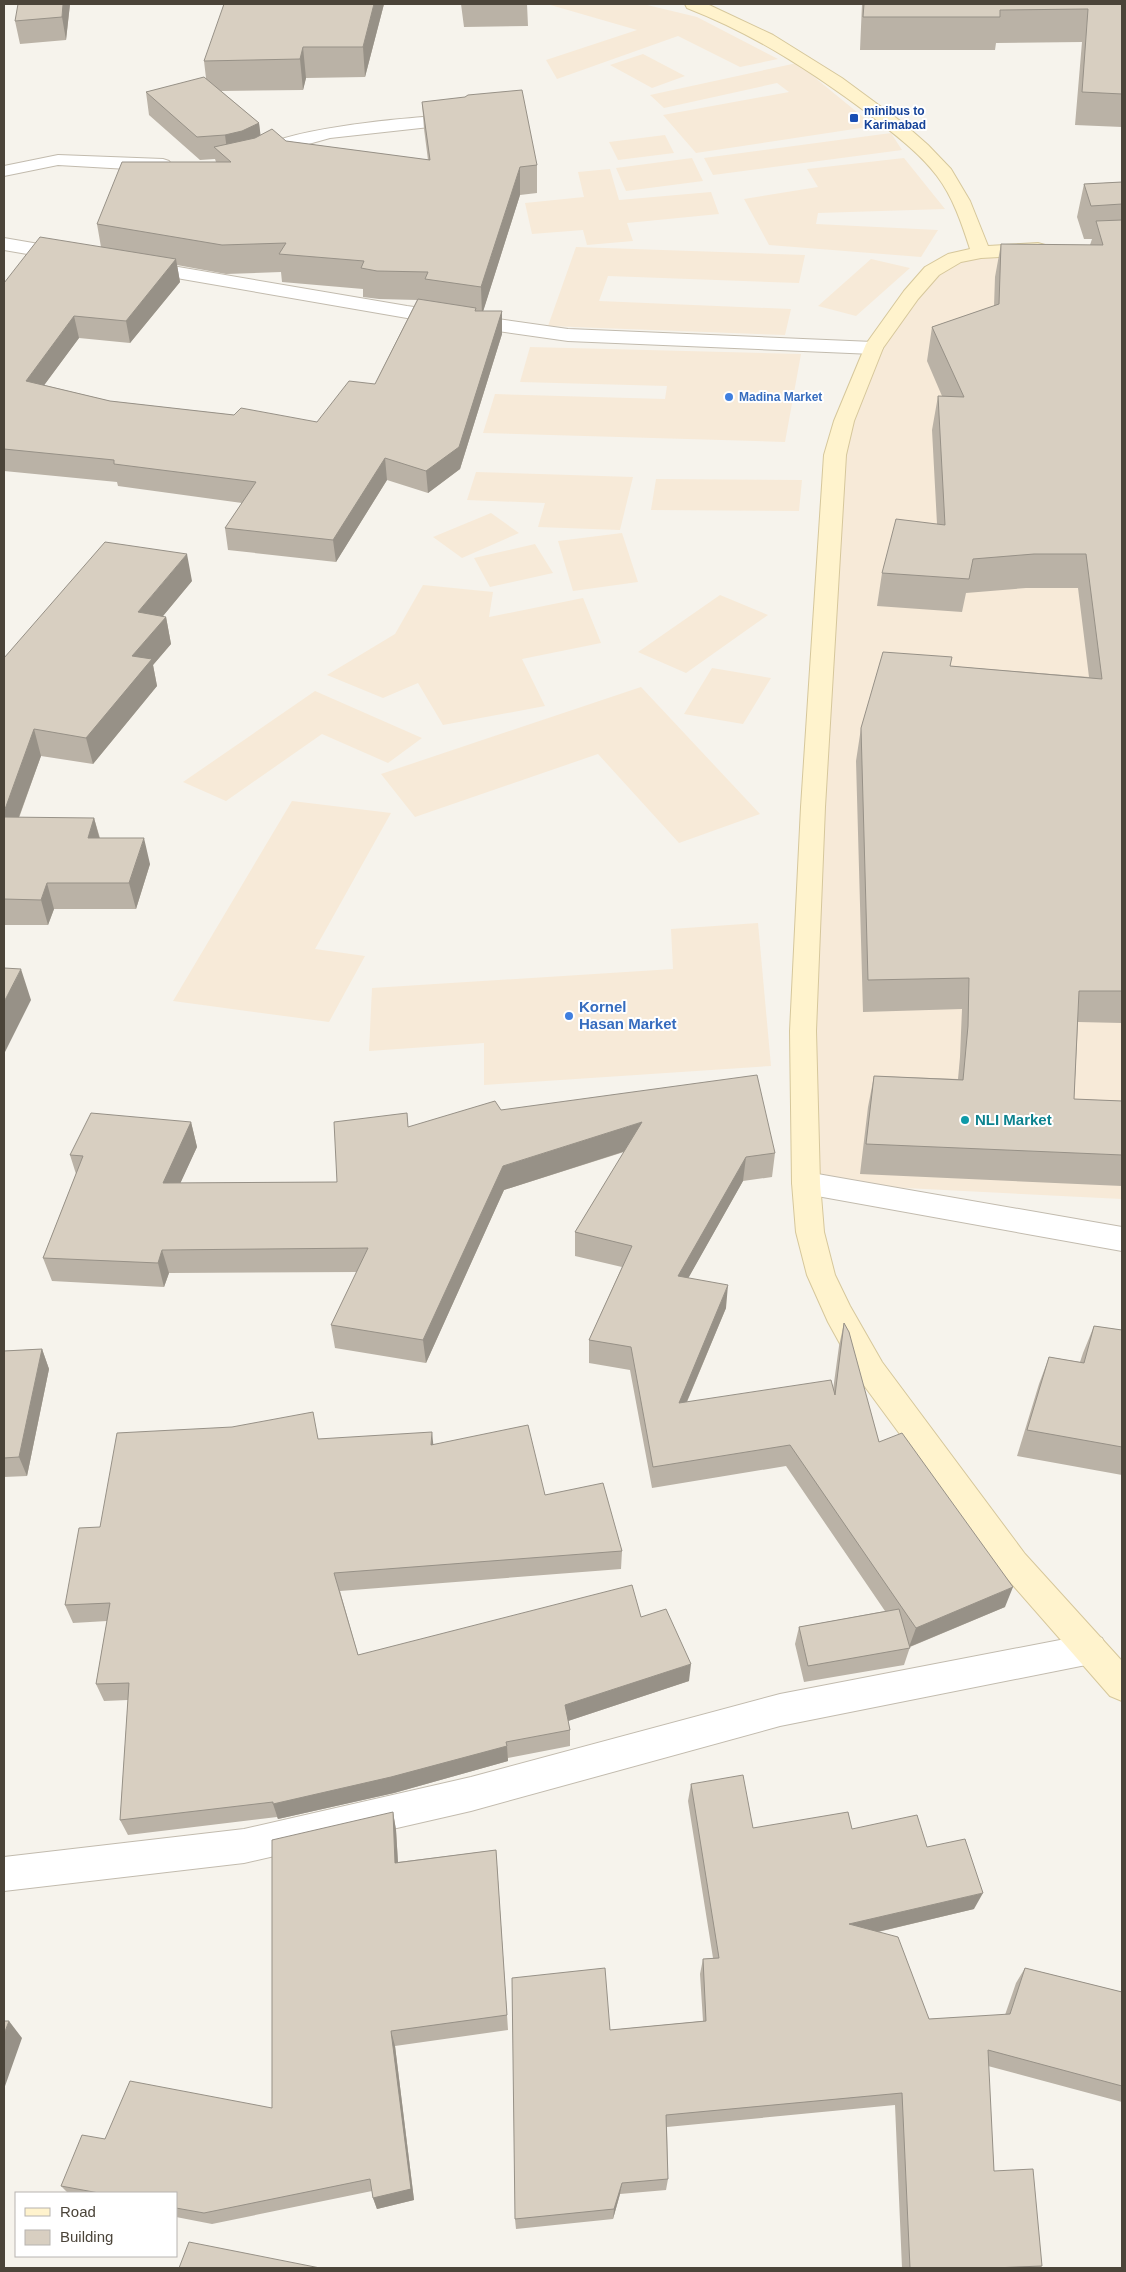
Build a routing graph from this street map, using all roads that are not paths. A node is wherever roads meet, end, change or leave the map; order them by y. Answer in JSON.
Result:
{"nodes":[{"id":1,"x":693,"y":4,"type":"edge"},
{"id":2,"x":460,"y":119,"type":"edge"},
{"id":3,"x":244,"y":162,"type":"edge"},
{"id":4,"x":178,"y":166,"type":"edge"},
{"id":5,"x":4,"y":171,"type":"edge"},
{"id":6,"x":4,"y":244,"type":"edge"},
{"id":7,"x":1056,"y":248,"type":"edge"},
{"id":8,"x":981,"y":252,"type":"junction"},
{"id":9,"x":82,"y":257,"type":"edge"},
{"id":10,"x":122,"y":264,"type":"edge"},
{"id":11,"x":873,"y":348,"type":"junction"},
{"id":12,"x":806,"y":1183,"type":"junction"},
{"id":13,"x":1122,"y":1238,"type":"edge"},
{"id":14,"x":1091,"y":1649,"type":"junction"},
{"id":15,"x":1122,"y":1685,"type":"edge"},
{"id":16,"x":4,"y":1874,"type":"edge"}],
"edges":[{"from":1,"to":8,"type":"main road"},
{"from":2,"to":3,"type":"street"},
{"from":4,"to":5,"type":"street"},
{"from":6,"to":9,"type":"street"},
{"from":7,"to":8,"type":"main road"},
{"from":8,"to":11,"type":"main road"},
{"from":10,"to":11,"type":"street"},
{"from":11,"to":12,"type":"main road"},
{"from":12,"to":13,"type":"street"},
{"from":12,"to":14,"type":"main road"},
{"from":14,"to":15,"type":"main road"},
{"from":14,"to":16,"type":"street"}]}
